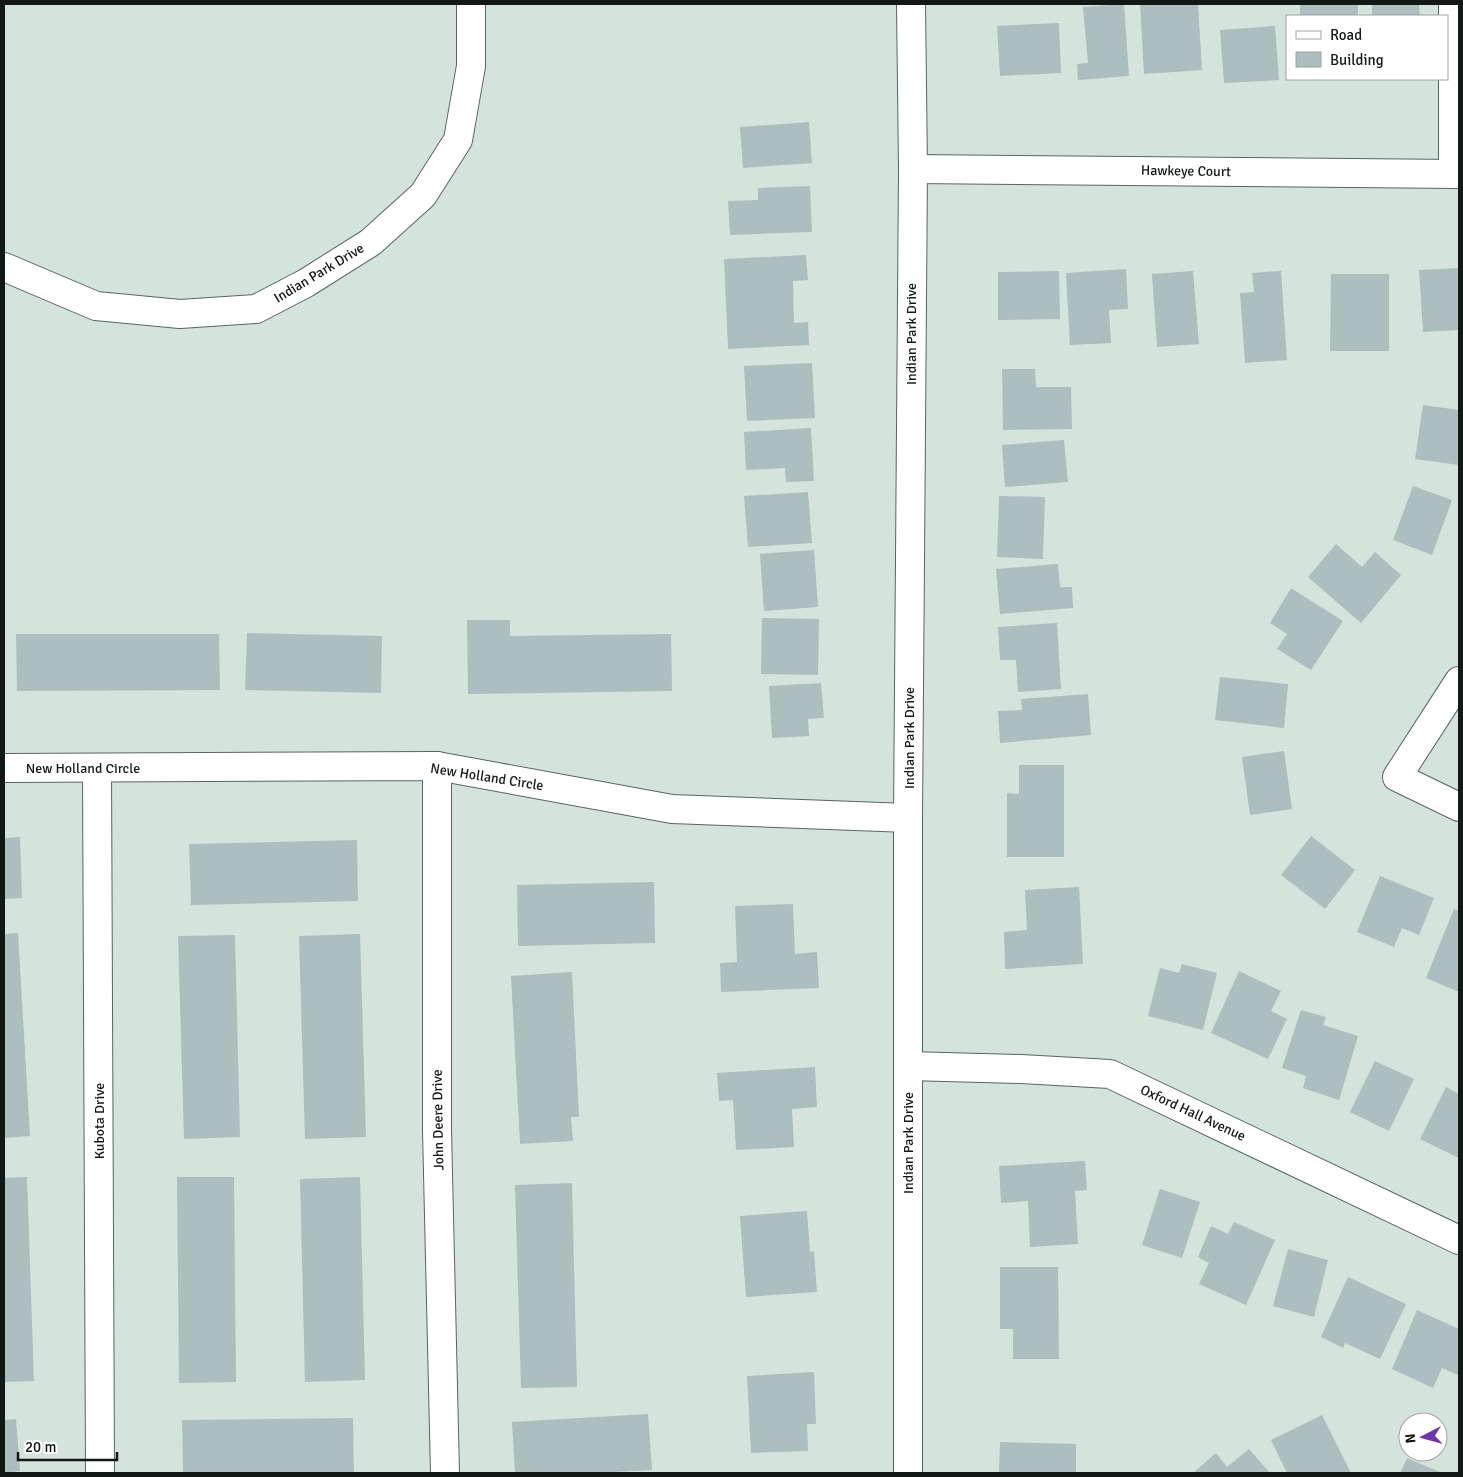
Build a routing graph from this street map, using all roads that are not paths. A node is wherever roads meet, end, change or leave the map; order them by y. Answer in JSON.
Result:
{"nodes":[{"id":1,"x":471,"y":4,"type":"edge"},
{"id":2,"x":911,"y":4,"type":"edge"},
{"id":3,"x":1453,"y":4,"type":"edge"},
{"id":4,"x":912,"y":168,"type":"junction"},
{"id":5,"x":1456,"y":174,"type":"edge"},
{"id":6,"x":4,"y":267,"type":"edge"},
{"id":7,"x":1459,"y":681,"type":"edge"},
{"id":8,"x":437,"y":766,"type":"junction"},
{"id":9,"x":4,"y":768,"type":"edge"},
{"id":10,"x":97,"y":768,"type":"junction"},
{"id":11,"x":1459,"y":807,"type":"edge"},
{"id":12,"x":908,"y":818,"type":"junction"},
{"id":13,"x":908,"y":1066,"type":"junction"},
{"id":14,"x":1459,"y":1240,"type":"edge"},
{"id":15,"x":100,"y":1473,"type":"edge"},
{"id":16,"x":445,"y":1473,"type":"edge"},
{"id":17,"x":908,"y":1473,"type":"edge"}],
"edges":[{"from":1,"to":6,"type":"street","name":"Indian Park Drive"},
{"from":2,"to":4,"type":"street","name":"Indian Park Drive"},
{"from":3,"to":5,"type":"street"},
{"from":4,"to":5,"type":"street","name":"Hawkeye Court"},
{"from":4,"to":12,"type":"street","name":"Indian Park Drive"},
{"from":7,"to":11,"type":"street"},
{"from":8,"to":10,"type":"street","name":"New Holland Circle"},
{"from":8,"to":12,"type":"street","name":"New Holland Circle"},
{"from":8,"to":16,"type":"street","name":"John Deere Drive"},
{"from":9,"to":10,"type":"street","name":"New Holland Circle"},
{"from":10,"to":15,"type":"street","name":"Kubota Drive"},
{"from":12,"to":13,"type":"street","name":"Indian Park Drive"},
{"from":13,"to":14,"type":"street","name":"Oxford Hall Avenue"},
{"from":13,"to":17,"type":"street","name":"Indian Park Drive"}]}
